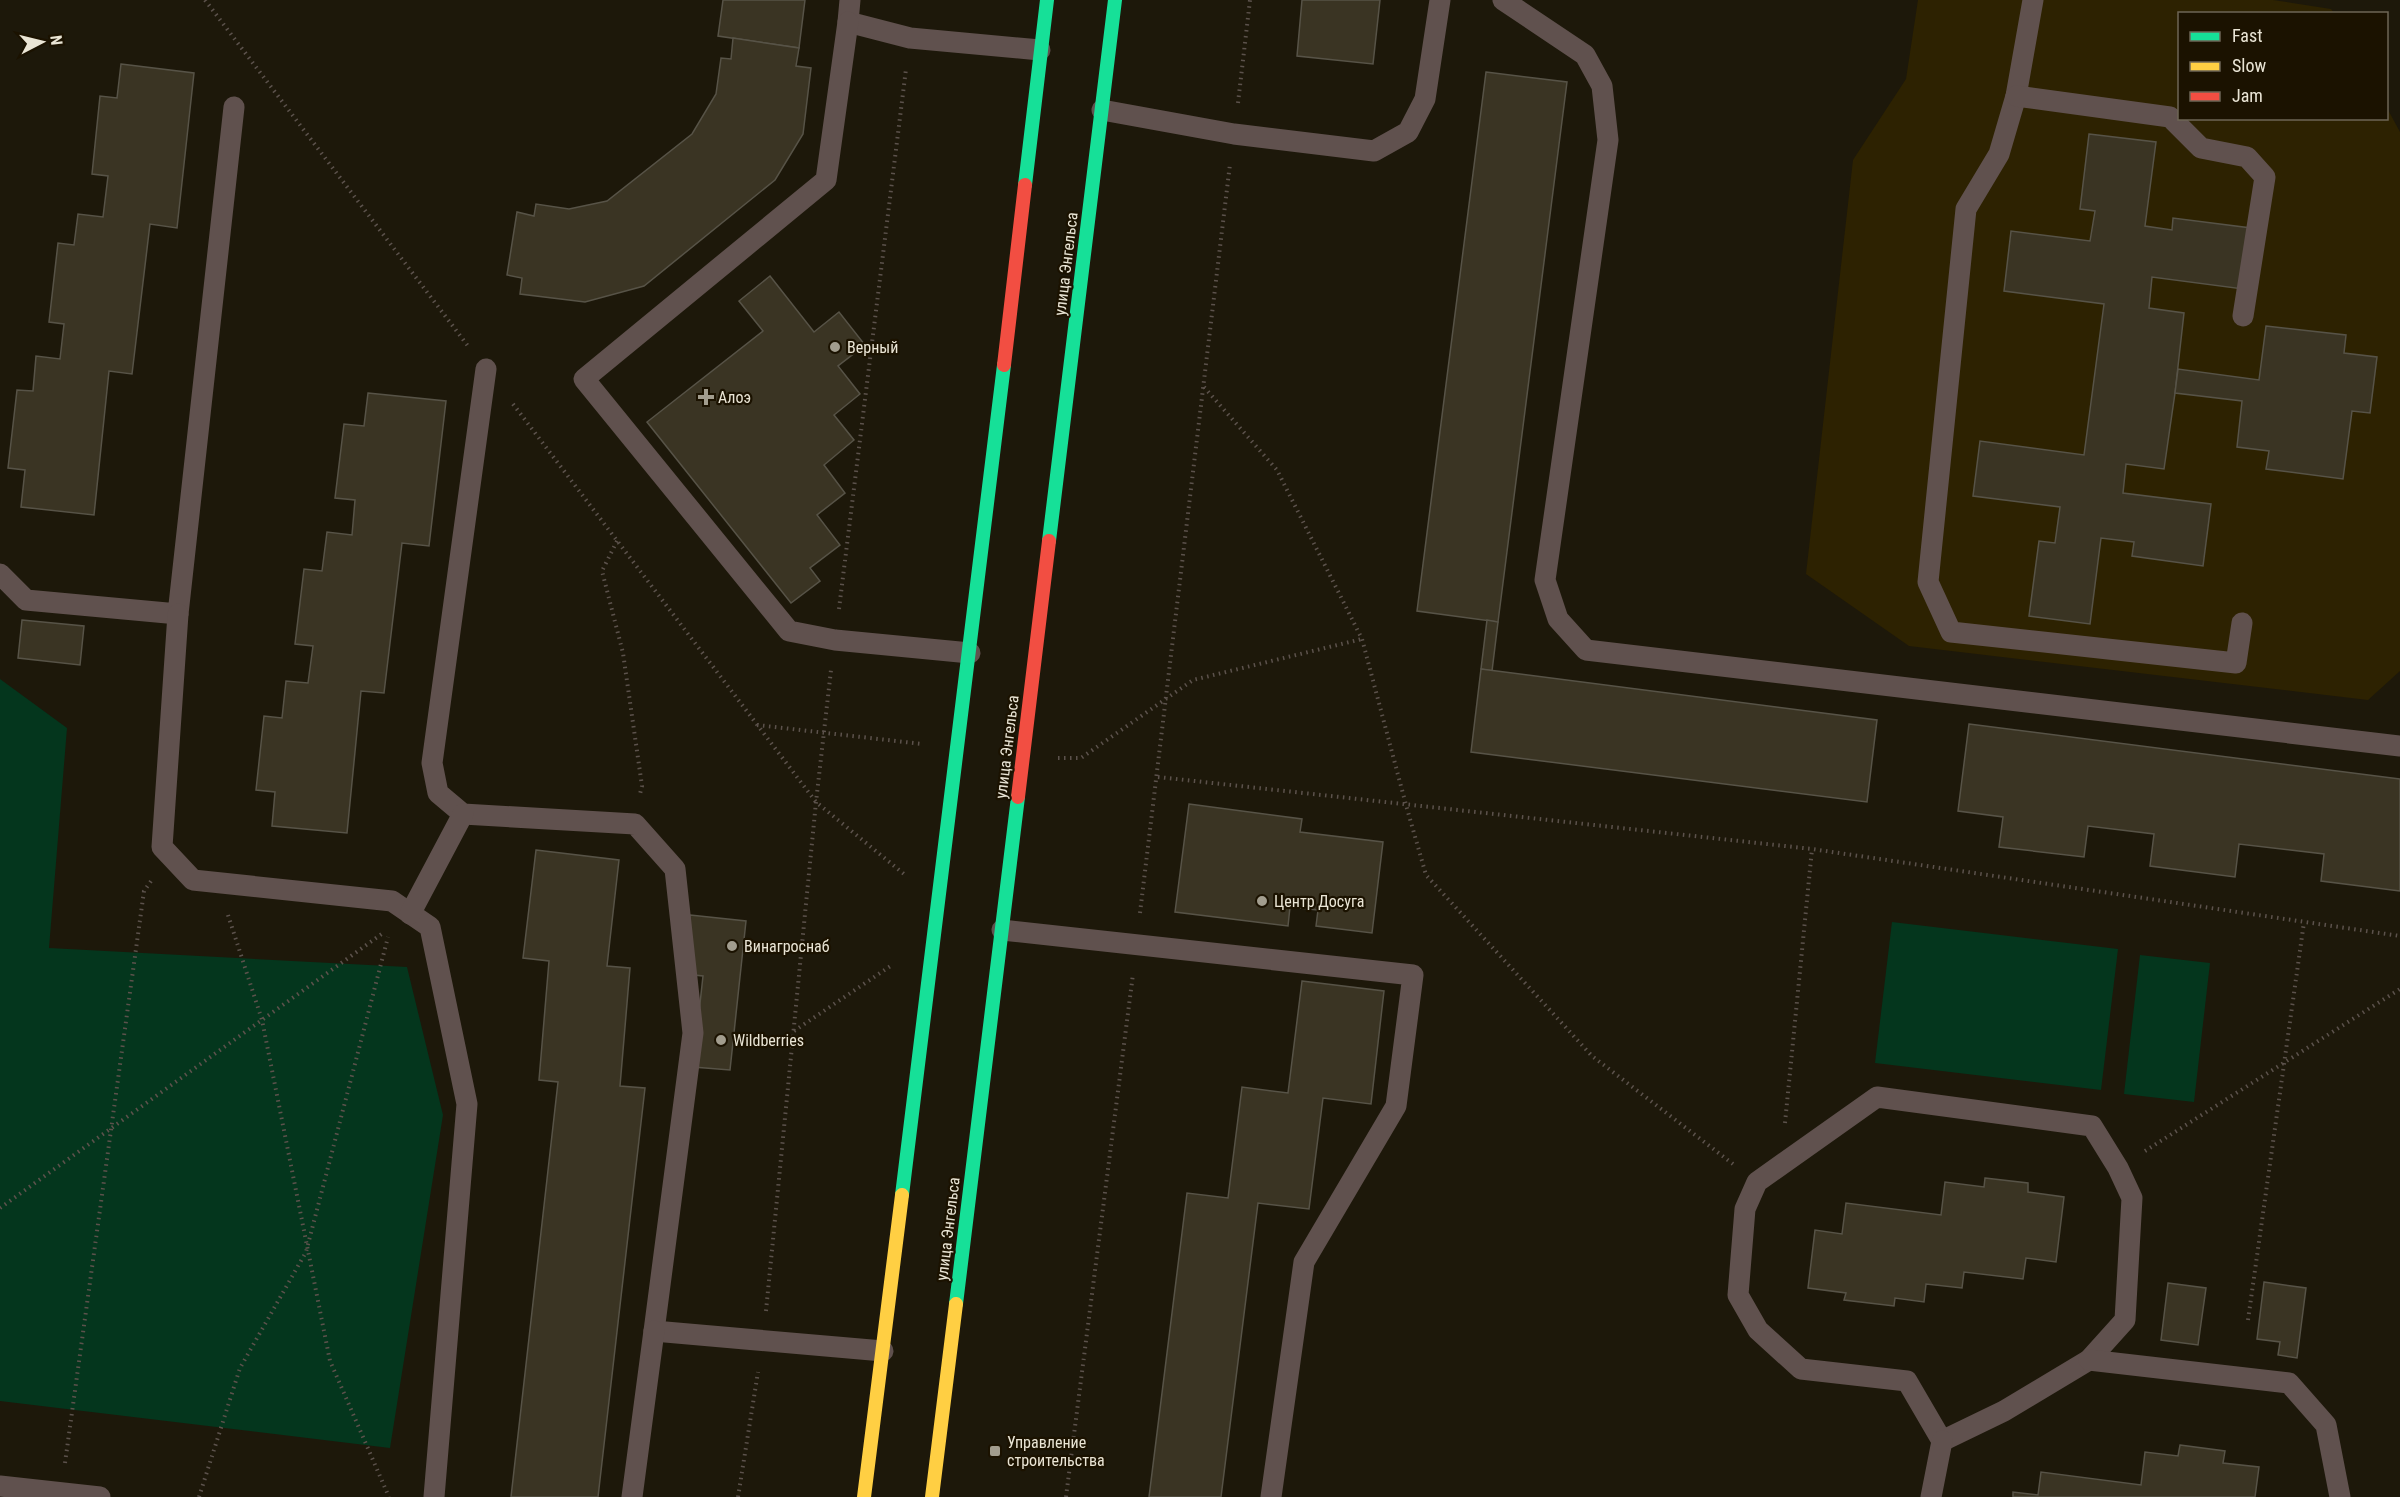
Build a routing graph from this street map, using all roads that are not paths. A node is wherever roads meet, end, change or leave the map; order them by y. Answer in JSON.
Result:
{"nodes":[{"id":1,"x":850,"y":0,"type":"edge"},
{"id":2,"x":1047,"y":0,"type":"edge"},
{"id":3,"x":1115,"y":0,"type":"edge"},
{"id":4,"x":1440,"y":0,"type":"edge"},
{"id":5,"x":1503,"y":0,"type":"edge"},
{"id":6,"x":2033,"y":0,"type":"edge"},
{"id":7,"x":848,"y":22,"type":"junction"},
{"id":8,"x":1040,"y":50,"type":"junction"},
{"id":9,"x":2016,"y":96,"type":"junction"},
{"id":10,"x":234,"y":107,"type":"dead end"},
{"id":11,"x":1102,"y":110,"type":"junction"},
{"id":12,"x":2243,"y":316,"type":"dead end"},
{"id":13,"x":486,"y":369,"type":"road end"},
{"id":14,"x":0,"y":574,"type":"edge"},
{"id":15,"x":178,"y":614,"type":"junction"},
{"id":16,"x":2242,"y":623,"type":"dead end"},
{"id":17,"x":970,"y":653,"type":"junction"},
{"id":18,"x":2400,"y":746,"type":"edge"},
{"id":19,"x":463,"y":814,"type":"junction"},
{"id":20,"x":410,"y":914,"type":"junction"},
{"id":21,"x":1002,"y":930,"type":"junction"},
{"id":22,"x":654,"y":1331,"type":"junction"},
{"id":23,"x":883,"y":1351,"type":"junction"},
{"id":24,"x":2089,"y":1360,"type":"junction"},
{"id":25,"x":1942,"y":1441,"type":"junction"},
{"id":26,"x":0,"y":1486,"type":"edge"},
{"id":27,"x":100,"y":1497,"type":"edge"},
{"id":28,"x":434,"y":1497,"type":"edge"},
{"id":29,"x":632,"y":1497,"type":"edge"},
{"id":30,"x":864,"y":1497,"type":"edge"},
{"id":31,"x":932,"y":1497,"type":"edge"},
{"id":32,"x":1271,"y":1497,"type":"edge"},
{"id":33,"x":1931,"y":1497,"type":"edge"},
{"id":34,"x":2340,"y":1497,"type":"edge"}],
"edges":[{"from":1,"to":7,"type":"lane"},
{"from":2,"to":8,"type":"main road"},
{"from":3,"to":11,"type":"main road","name":"улица Энгельса"},
{"from":4,"to":11,"type":"lane"},
{"from":5,"to":18,"type":"lane"},
{"from":6,"to":9,"type":"lane"},
{"from":7,"to":8,"type":"lane"},
{"from":7,"to":17,"type":"lane"},
{"from":8,"to":17,"type":"main road"},
{"from":9,"to":12,"type":"lane"},
{"from":9,"to":16,"type":"lane"},
{"from":10,"to":15,"type":"lane"},
{"from":11,"to":21,"type":"main road","name":"улица Энгельса"},
{"from":13,"to":19,"type":"lane"},
{"from":14,"to":15,"type":"lane"},
{"from":15,"to":20,"type":"lane"},
{"from":17,"to":23,"type":"main road"},
{"from":19,"to":20,"type":"lane"},
{"from":19,"to":22,"type":"lane"},
{"from":20,"to":28,"type":"lane"},
{"from":21,"to":31,"type":"main road","name":"улица Энгельса"},
{"from":21,"to":32,"type":"lane"},
{"from":22,"to":23,"type":"lane"},
{"from":22,"to":29,"type":"lane"},
{"from":23,"to":30,"type":"main road"},
{"from":24,"to":25,"type":"lane"},
{"from":24,"to":25,"type":"lane"},
{"from":24,"to":34,"type":"lane"},
{"from":25,"to":33,"type":"lane"},
{"from":26,"to":27,"type":"lane"}]}
